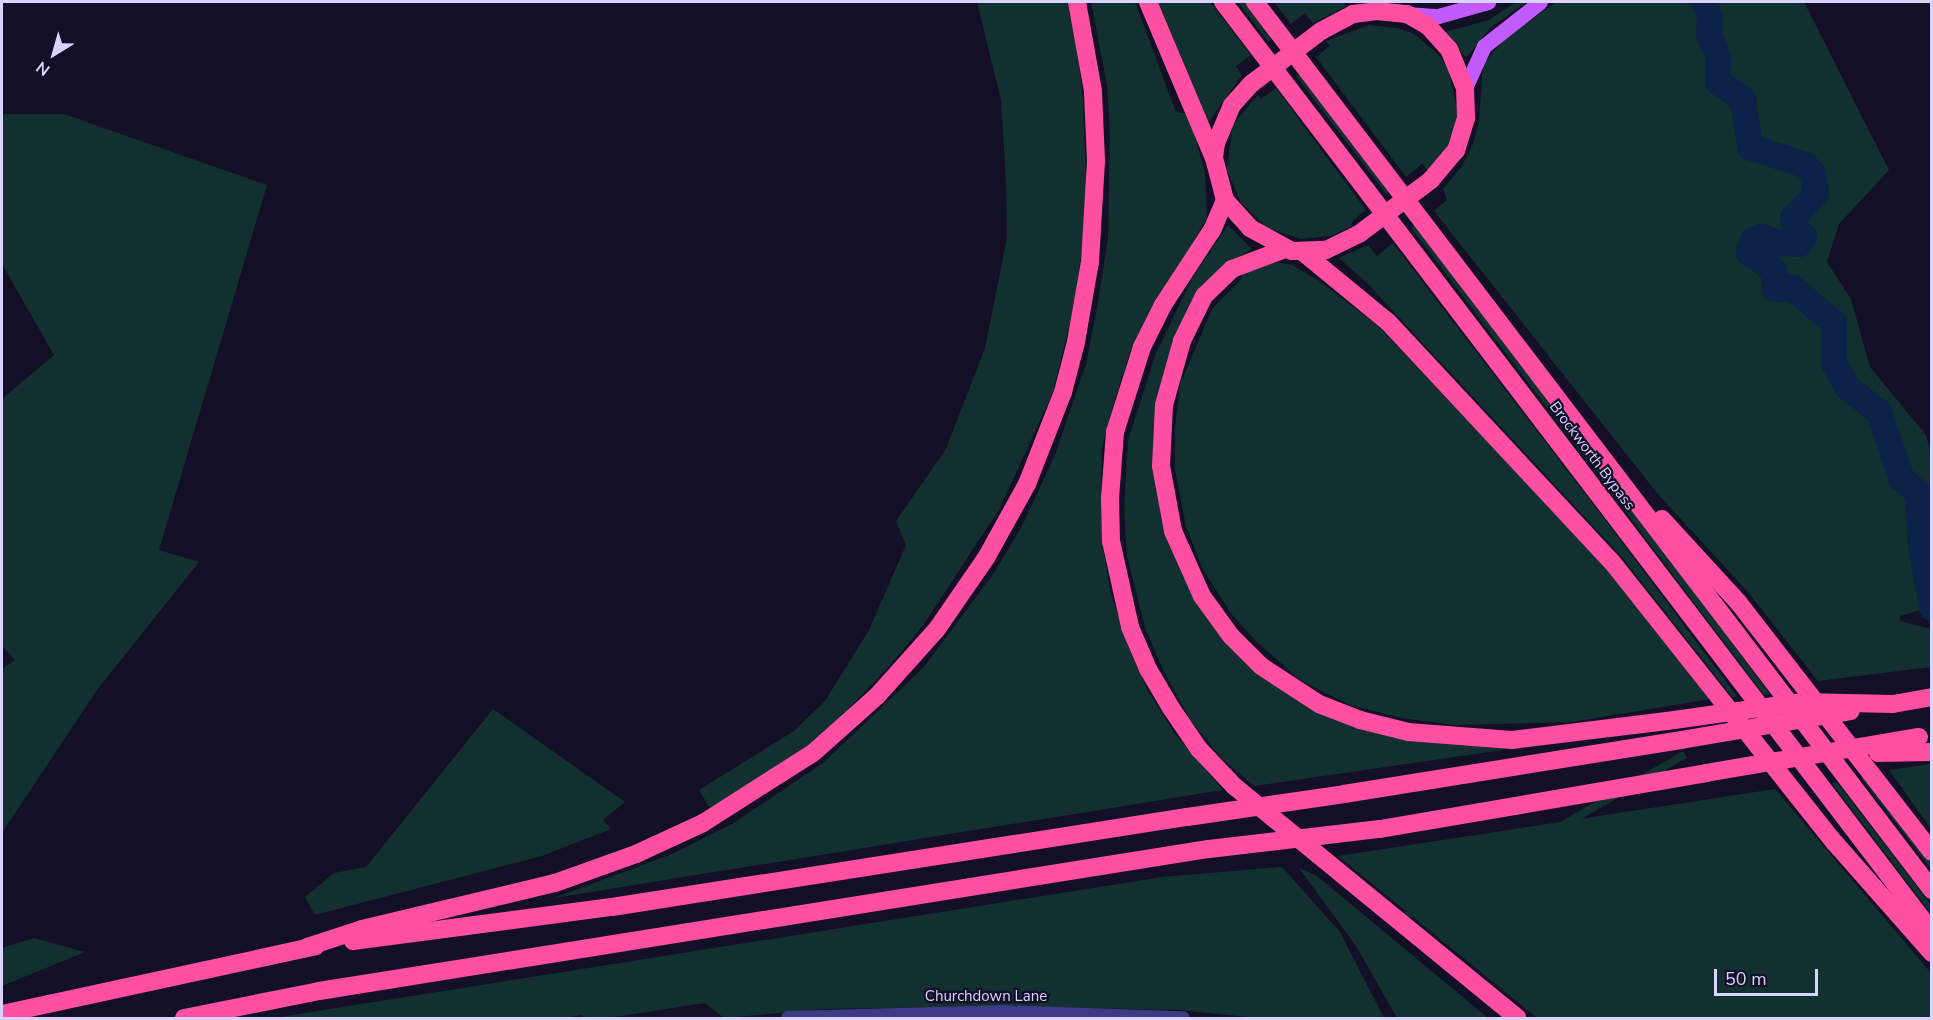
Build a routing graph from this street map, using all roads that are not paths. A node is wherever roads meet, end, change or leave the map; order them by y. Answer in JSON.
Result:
{"nodes":[{"id":1,"x":1077,"y":2,"type":"edge"},
{"id":2,"x":1148,"y":2,"type":"edge"},
{"id":3,"x":1223,"y":2,"type":"edge"},
{"id":4,"x":1255,"y":2,"type":"edge"},
{"id":5,"x":1359,"y":2,"type":"edge"},
{"id":6,"x":1488,"y":2,"type":"edge"},
{"id":7,"x":1540,"y":2,"type":"edge"},
{"id":8,"x":1377,"y":11,"type":"junction"},
{"id":9,"x":1407,"y":14,"type":"junction"},
{"id":10,"x":1465,"y":88,"type":"junction"},
{"id":11,"x":1214,"y":158,"type":"junction"},
{"id":12,"x":1225,"y":200,"type":"junction"},
{"id":13,"x":1285,"y":249,"type":"junction"},
{"id":14,"x":1304,"y":253,"type":"junction"},
{"id":15,"x":1584,"y":433,"type":"junction"},
{"id":16,"x":1932,"y":698,"type":"edge"},
{"id":17,"x":1893,"y":704,"type":"junction"},
{"id":18,"x":1928,"y":744,"type":"edge"},
{"id":19,"x":1932,"y":852,"type":"edge"},
{"id":20,"x":1932,"y":890,"type":"edge"},
{"id":21,"x":1932,"y":932,"type":"edge"},
{"id":22,"x":307,"y":948,"type":"junction"},
{"id":23,"x":1932,"y":953,"type":"edge"},
{"id":24,"x":2,"y":1014,"type":"edge"},
{"id":25,"x":184,"y":1018,"type":"edge"},
{"id":26,"x":788,"y":1018,"type":"edge"},
{"id":27,"x":1183,"y":1018,"type":"edge"},
{"id":28,"x":1517,"y":1018,"type":"edge"}],
"edges":[{"from":1,"to":22,"type":"highway"},
{"from":2,"to":11,"type":"highway"},
{"from":3,"to":21,"type":"highway","name":"Brockworth Bypass"},
{"from":4,"to":15,"type":"highway","name":"Brockworth Bypass"},
{"from":5,"to":8,"type":"highway"},
{"from":6,"to":9,"type":"main road"},
{"from":7,"to":10,"type":"main road"},
{"from":8,"to":9,"type":"highway"},
{"from":8,"to":11,"type":"highway","bridge":true},
{"from":9,"to":10,"type":"highway"},
{"from":10,"to":14,"type":"highway","bridge":true},
{"from":11,"to":12,"type":"highway"},
{"from":12,"to":13,"type":"highway"},
{"from":12,"to":28,"type":"highway"},
{"from":13,"to":14,"type":"highway"},
{"from":13,"to":17,"type":"highway","bridge":true},
{"from":14,"to":23,"type":"highway"},
{"from":15,"to":19,"type":"highway"},
{"from":15,"to":20,"type":"highway","name":"Brockworth Bypass"},
{"from":16,"to":17,"type":"highway"},
{"from":17,"to":22,"type":"highway","bridge":true},
{"from":18,"to":25,"type":"highway","bridge":true},
{"from":22,"to":24,"type":"highway"},
{"from":26,"to":27,"type":"street","name":"Churchdown Lane"}]}
